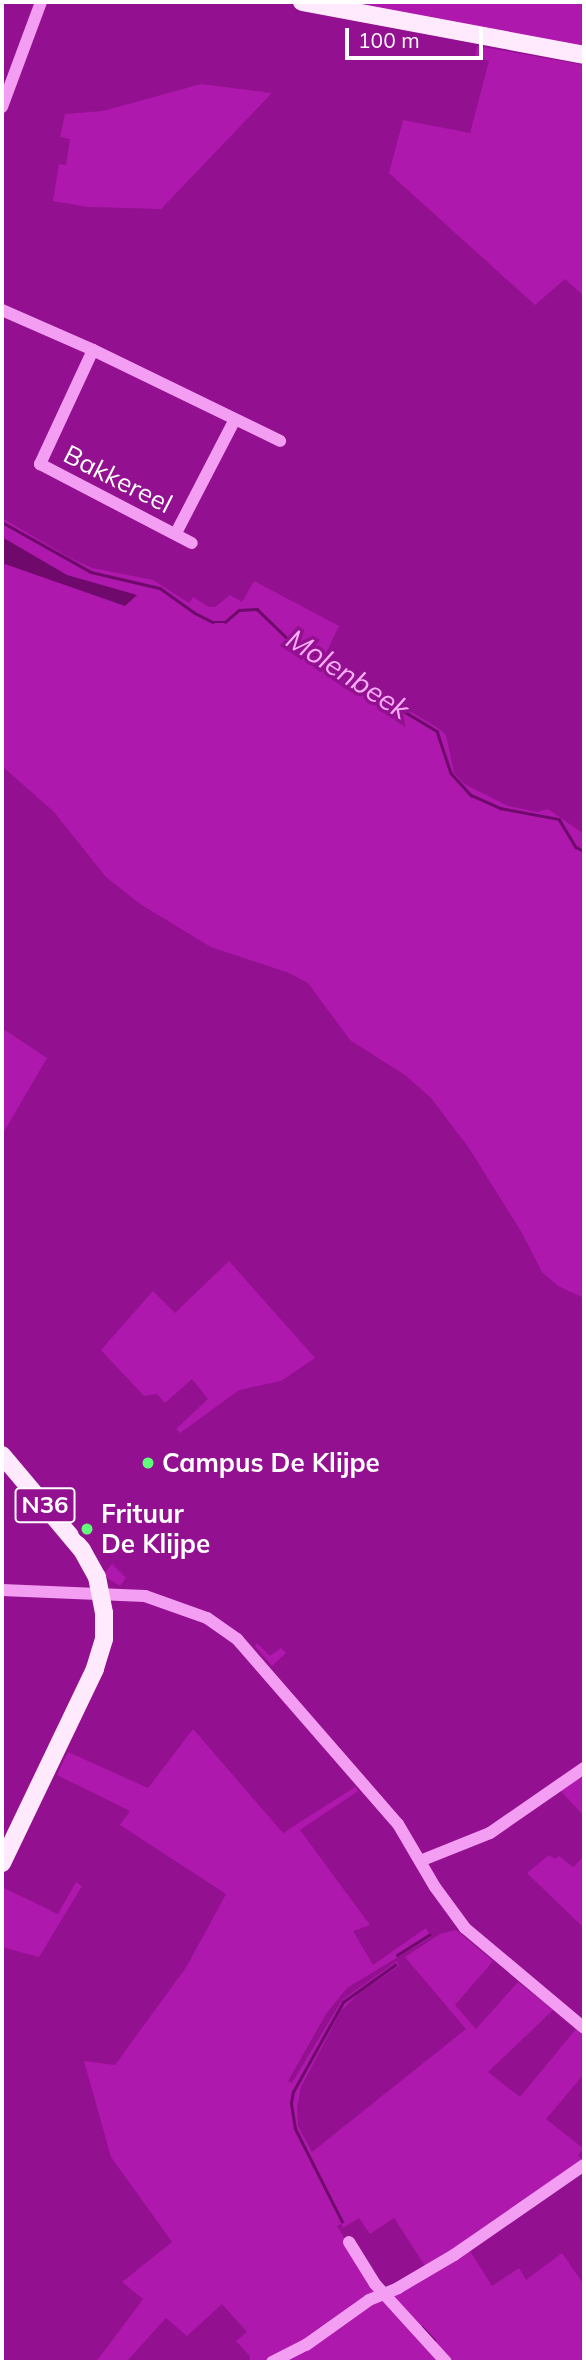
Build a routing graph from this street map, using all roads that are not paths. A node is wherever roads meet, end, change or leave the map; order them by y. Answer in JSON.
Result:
{"nodes":[{"id":1,"x":41,"y":2,"type":"edge"},
{"id":2,"x":302,"y":2,"type":"edge"},
{"id":3,"x":584,"y":55,"type":"edge"},
{"id":4,"x":2,"y":107,"type":"edge"},
{"id":5,"x":2,"y":310,"type":"edge"},
{"id":6,"x":93,"y":350,"type":"junction"},
{"id":7,"x":234,"y":421,"type":"junction"},
{"id":8,"x":280,"y":442,"type":"dead end"},
{"id":9,"x":176,"y":533,"type":"junction"},
{"id":10,"x":191,"y":543,"type":"dead end"},
{"id":11,"x":2,"y":1455,"type":"edge"},
{"id":12,"x":2,"y":1590,"type":"edge"},
{"id":13,"x":102,"y":1595,"type":"junction"},
{"id":14,"x":584,"y":1768,"type":"edge"},
{"id":15,"x":420,"y":1861,"type":"junction"},
{"id":16,"x":2,"y":1863,"type":"edge"},
{"id":17,"x":584,"y":2028,"type":"edge"},
{"id":18,"x":584,"y":2165,"type":"edge"},
{"id":19,"x":349,"y":2242,"type":"dead end"},
{"id":20,"x":384,"y":2295,"type":"junction"},
{"id":21,"x":272,"y":2362,"type":"edge"},
{"id":22,"x":446,"y":2362,"type":"edge"}],
"edges":[{"from":1,"to":4,"type":"street"},
{"from":2,"to":3,"type":"main road"},
{"from":5,"to":6,"type":"street"},
{"from":6,"to":7,"type":"street"},
{"from":6,"to":9,"type":"street","name":"Bakkereel"},
{"from":7,"to":8,"type":"street"},
{"from":7,"to":9,"type":"street","name":"Bakkereel"},
{"from":9,"to":10,"type":"street","name":"Bakkereel"},
{"from":11,"to":13,"type":"main road","number":"N36"},
{"from":12,"to":13,"type":"street"},
{"from":13,"to":15,"type":"street"},
{"from":13,"to":16,"type":"main road","number":"N36"},
{"from":14,"to":15,"type":"street"},
{"from":15,"to":17,"type":"street"},
{"from":18,"to":20,"type":"street"},
{"from":19,"to":20,"type":"street"},
{"from":20,"to":21,"type":"street"},
{"from":20,"to":22,"type":"street"}]}
